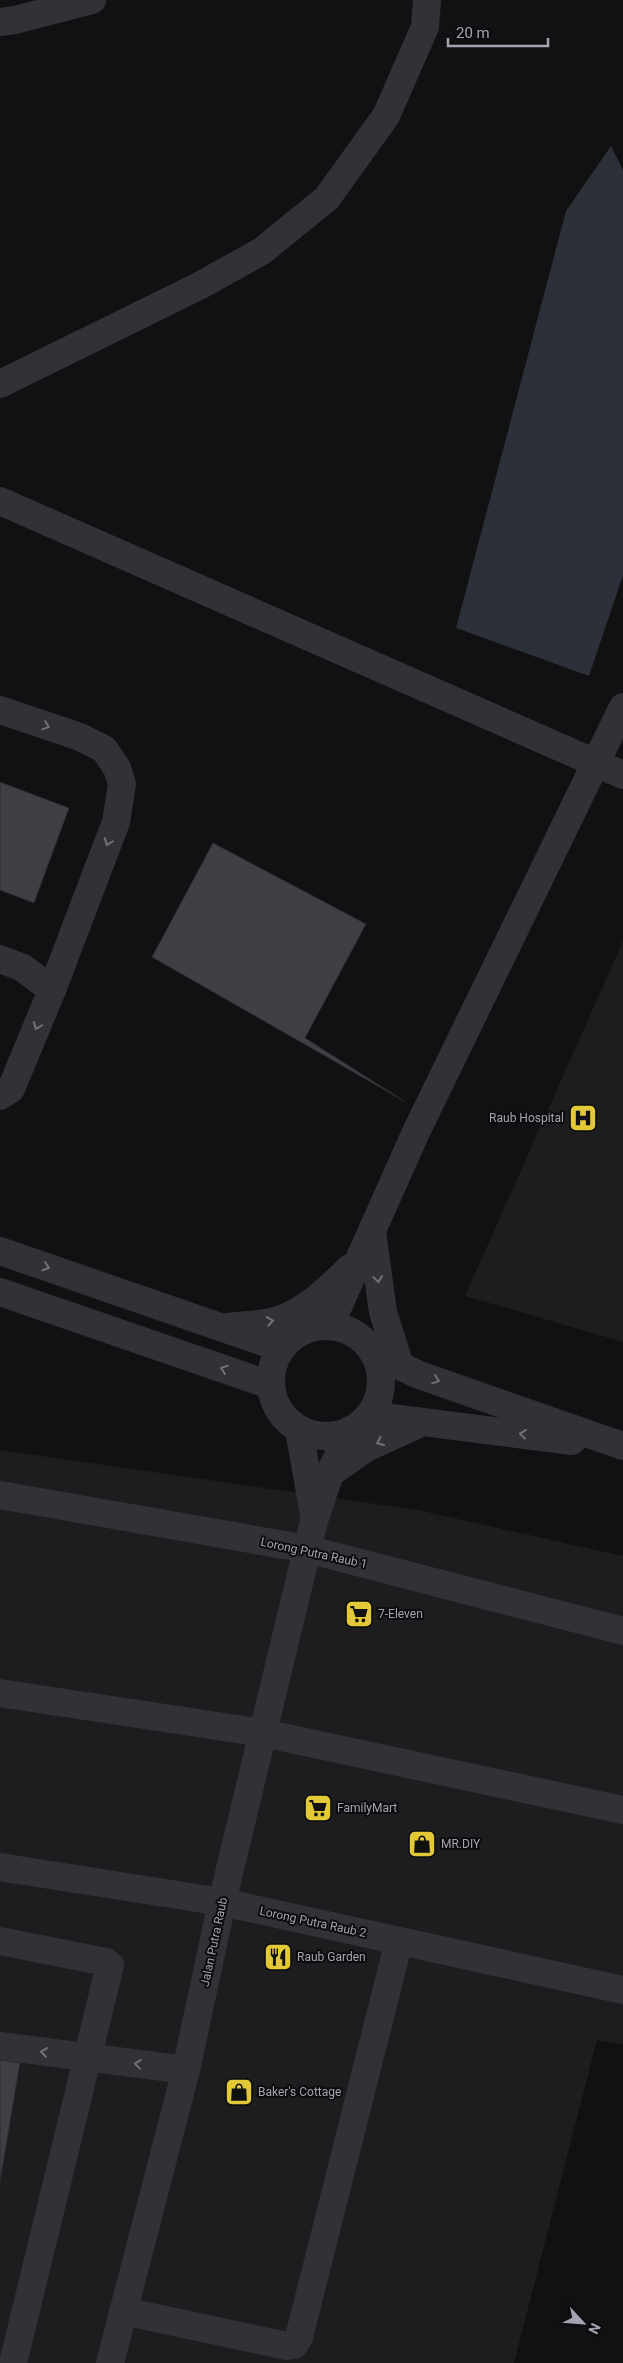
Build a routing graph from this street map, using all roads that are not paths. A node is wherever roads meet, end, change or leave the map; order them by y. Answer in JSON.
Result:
{"nodes":[{"id":1,"x":92,"y":0,"type":"edge"},
{"id":2,"x":427,"y":0,"type":"edge"},
{"id":3,"x":0,"y":22,"type":"edge"},
{"id":4,"x":0,"y":384,"type":"edge"},
{"id":5,"x":0,"y":501,"type":"edge"},
{"id":6,"x":623,"y":707,"type":"edge"},
{"id":7,"x":0,"y":710,"type":"edge"},
{"id":8,"x":594,"y":764,"type":"junction"},
{"id":9,"x":623,"y":775,"type":"edge"},
{"id":10,"x":0,"y":959,"type":"edge"},
{"id":11,"x":52,"y":990,"type":"junction"},
{"id":12,"x":0,"y":1096,"type":"edge"},
{"id":13,"x":366,"y":1245,"type":"junction"},
{"id":14,"x":0,"y":1251,"type":"edge"},
{"id":15,"x":0,"y":1292,"type":"edge"},
{"id":16,"x":339,"y":1327,"type":"junction"},
{"id":17,"x":222,"y":1328,"type":"junction"},
{"id":18,"x":281,"y":1348,"type":"junction"},
{"id":19,"x":375,"y":1354,"type":"junction"},
{"id":20,"x":400,"y":1366,"type":"junction"},
{"id":21,"x":270,"y":1385,"type":"junction"},
{"id":22,"x":425,"y":1422,"type":"junction"},
{"id":23,"x":358,"y":1425,"type":"junction"},
{"id":24,"x":299,"y":1430,"type":"junction"},
{"id":25,"x":623,"y":1447,"type":"edge"},
{"id":26,"x":330,"y":1473,"type":"junction"},
{"id":27,"x":0,"y":1496,"type":"edge"},
{"id":28,"x":314,"y":1521,"type":"junction"},
{"id":29,"x":307,"y":1549,"type":"junction"},
{"id":30,"x":623,"y":1631,"type":"edge"},
{"id":31,"x":0,"y":1692,"type":"edge"},
{"id":32,"x":263,"y":1733,"type":"junction"},
{"id":33,"x":623,"y":1810,"type":"edge"},
{"id":34,"x":0,"y":1867,"type":"edge"},
{"id":35,"x":222,"y":1902,"type":"junction"},
{"id":36,"x":0,"y":1941,"type":"edge"},
{"id":37,"x":398,"y":1941,"type":"junction"},
{"id":38,"x":623,"y":1990,"type":"edge"},
{"id":39,"x":0,"y":2046,"type":"edge"},
{"id":40,"x":88,"y":2058,"type":"junction"},
{"id":41,"x":186,"y":2070,"type":"junction"},
{"id":42,"x":123,"y":2311,"type":"junction"},
{"id":43,"x":13,"y":2363,"type":"edge"},
{"id":44,"x":110,"y":2363,"type":"edge"}],
"edges":[{"from":1,"to":3,"type":"street"},
{"from":2,"to":4,"type":"street"},
{"from":5,"to":8,"type":"street"},
{"from":6,"to":8,"type":"street"},
{"from":7,"to":11,"type":"street","one_way":true},
{"from":8,"to":9,"type":"street"},
{"from":8,"to":13,"type":"street"},
{"from":10,"to":11,"type":"street"},
{"from":11,"to":12,"type":"street","one_way":true},
{"from":13,"to":16,"type":"street"},
{"from":17,"to":13,"type":"street","one_way":true},
{"from":13,"to":20,"type":"street","one_way":true},
{"from":14,"to":17,"type":"street","one_way":true},
{"from":21,"to":15,"type":"street","one_way":true},
{"from":16,"to":18,"type":"street"},
{"from":16,"to":19,"type":"street"},
{"from":17,"to":18,"type":"street"},
{"from":18,"to":21,"type":"street"},
{"from":19,"to":20,"type":"street"},
{"from":19,"to":23,"type":"street"},
{"from":20,"to":25,"type":"street","one_way":true},
{"from":21,"to":24,"type":"street"},
{"from":22,"to":23,"type":"street"},
{"from":25,"to":22,"type":"street","one_way":true},
{"from":22,"to":26,"type":"street","one_way":true},
{"from":23,"to":24,"type":"street"},
{"from":23,"to":26,"type":"street","name":"Jalan Putra Raub"},
{"from":24,"to":28,"type":"street"},
{"from":26,"to":28,"type":"street","name":"Jalan Putra Raub"},
{"from":27,"to":29,"type":"street","name":"Lorong Putra Raub 1"},
{"from":28,"to":29,"type":"street","name":"Jalan Putra Raub"},
{"from":29,"to":30,"type":"street","name":"Lorong Putra Raub 1"},
{"from":29,"to":32,"type":"street","name":"Jalan Putra Raub"},
{"from":31,"to":32,"type":"street"},
{"from":32,"to":33,"type":"street"},
{"from":32,"to":35,"type":"street","name":"Jalan Putra Raub"},
{"from":34,"to":35,"type":"street","name":"Lorong Putra Raub 2"},
{"from":35,"to":37,"type":"street","name":"Lorong Putra Raub 2"},
{"from":35,"to":41,"type":"street","name":"Jalan Putra Raub"},
{"from":36,"to":40,"type":"street"},
{"from":37,"to":38,"type":"street","name":"Lorong Putra Raub 2"},
{"from":37,"to":42,"type":"street"},
{"from":40,"to":39,"type":"street","one_way":true},
{"from":41,"to":40,"type":"street","one_way":true},
{"from":40,"to":43,"type":"street"},
{"from":41,"to":42,"type":"street","name":"Jalan Putra Raub"},
{"from":42,"to":44,"type":"street","name":"Jalan Putra Raub"}]}
